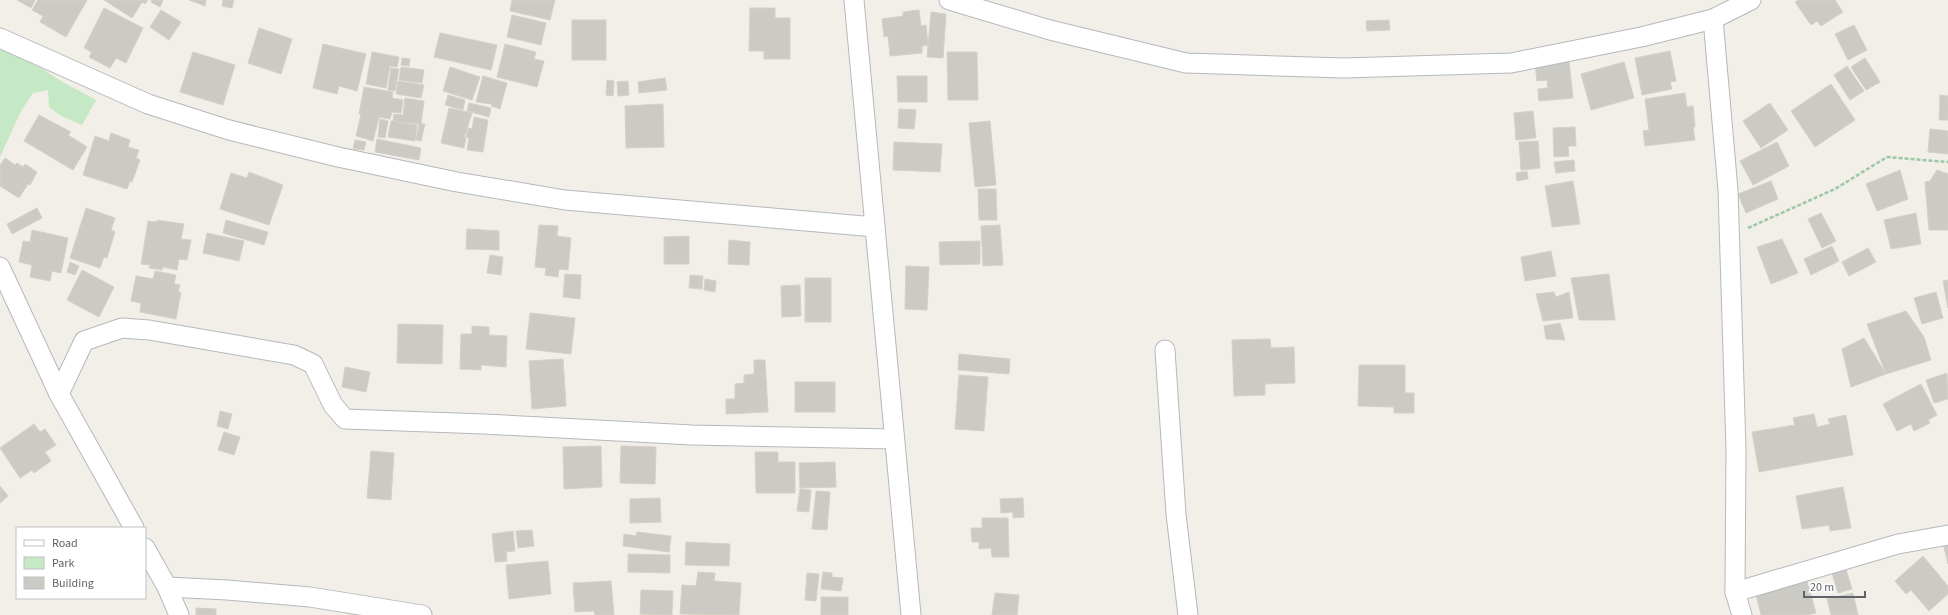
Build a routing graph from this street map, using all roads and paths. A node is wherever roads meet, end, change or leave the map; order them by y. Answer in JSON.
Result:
{"nodes":[{"id":1,"x":854,"y":0,"type":"edge"},
{"id":2,"x":949,"y":0,"type":"edge"},
{"id":3,"x":1751,"y":0,"type":"edge"},
{"id":4,"x":1713,"y":19,"type":"junction"},
{"id":5,"x":0,"y":38,"type":"edge"},
{"id":6,"x":1948,"y":162,"type":"edge"},
{"id":7,"x":875,"y":227,"type":"junction"},
{"id":8,"x":1730,"y":237,"type":"junction"},
{"id":9,"x":0,"y":267,"type":"edge"},
{"id":10,"x":1165,"y":350,"type":"dead end"},
{"id":11,"x":59,"y":394,"type":"junction"},
{"id":12,"x":894,"y":439,"type":"junction"},
{"id":13,"x":133,"y":527,"type":"edge"},
{"id":14,"x":1948,"y":535,"type":"edge"},
{"id":15,"x":146,"y":550,"type":"edge"},
{"id":16,"x":167,"y":587,"type":"junction"},
{"id":17,"x":1736,"y":592,"type":"junction"},
{"id":18,"x":179,"y":615,"type":"edge"},
{"id":19,"x":422,"y":615,"type":"edge"},
{"id":20,"x":911,"y":615,"type":"edge"},
{"id":21,"x":1188,"y":615,"type":"edge"},
{"id":22,"x":1742,"y":615,"type":"edge"}],
"edges":[{"from":1,"to":7,"type":"street"},
{"from":2,"to":4,"type":"street"},
{"from":3,"to":4,"type":"street"},
{"from":4,"to":8,"type":"street"},
{"from":5,"to":7,"type":"street"},
{"from":6,"to":8,"type":"path"},
{"from":7,"to":12,"type":"street"},
{"from":8,"to":17,"type":"street"},
{"from":9,"to":11,"type":"street"},
{"from":10,"to":21,"type":"street"},
{"from":11,"to":12,"type":"street"},
{"from":11,"to":13,"type":"street"},
{"from":12,"to":20,"type":"street"},
{"from":14,"to":17,"type":"street"},
{"from":15,"to":16,"type":"street"},
{"from":16,"to":18,"type":"street"},
{"from":16,"to":19,"type":"street"},
{"from":17,"to":22,"type":"street"}]}
